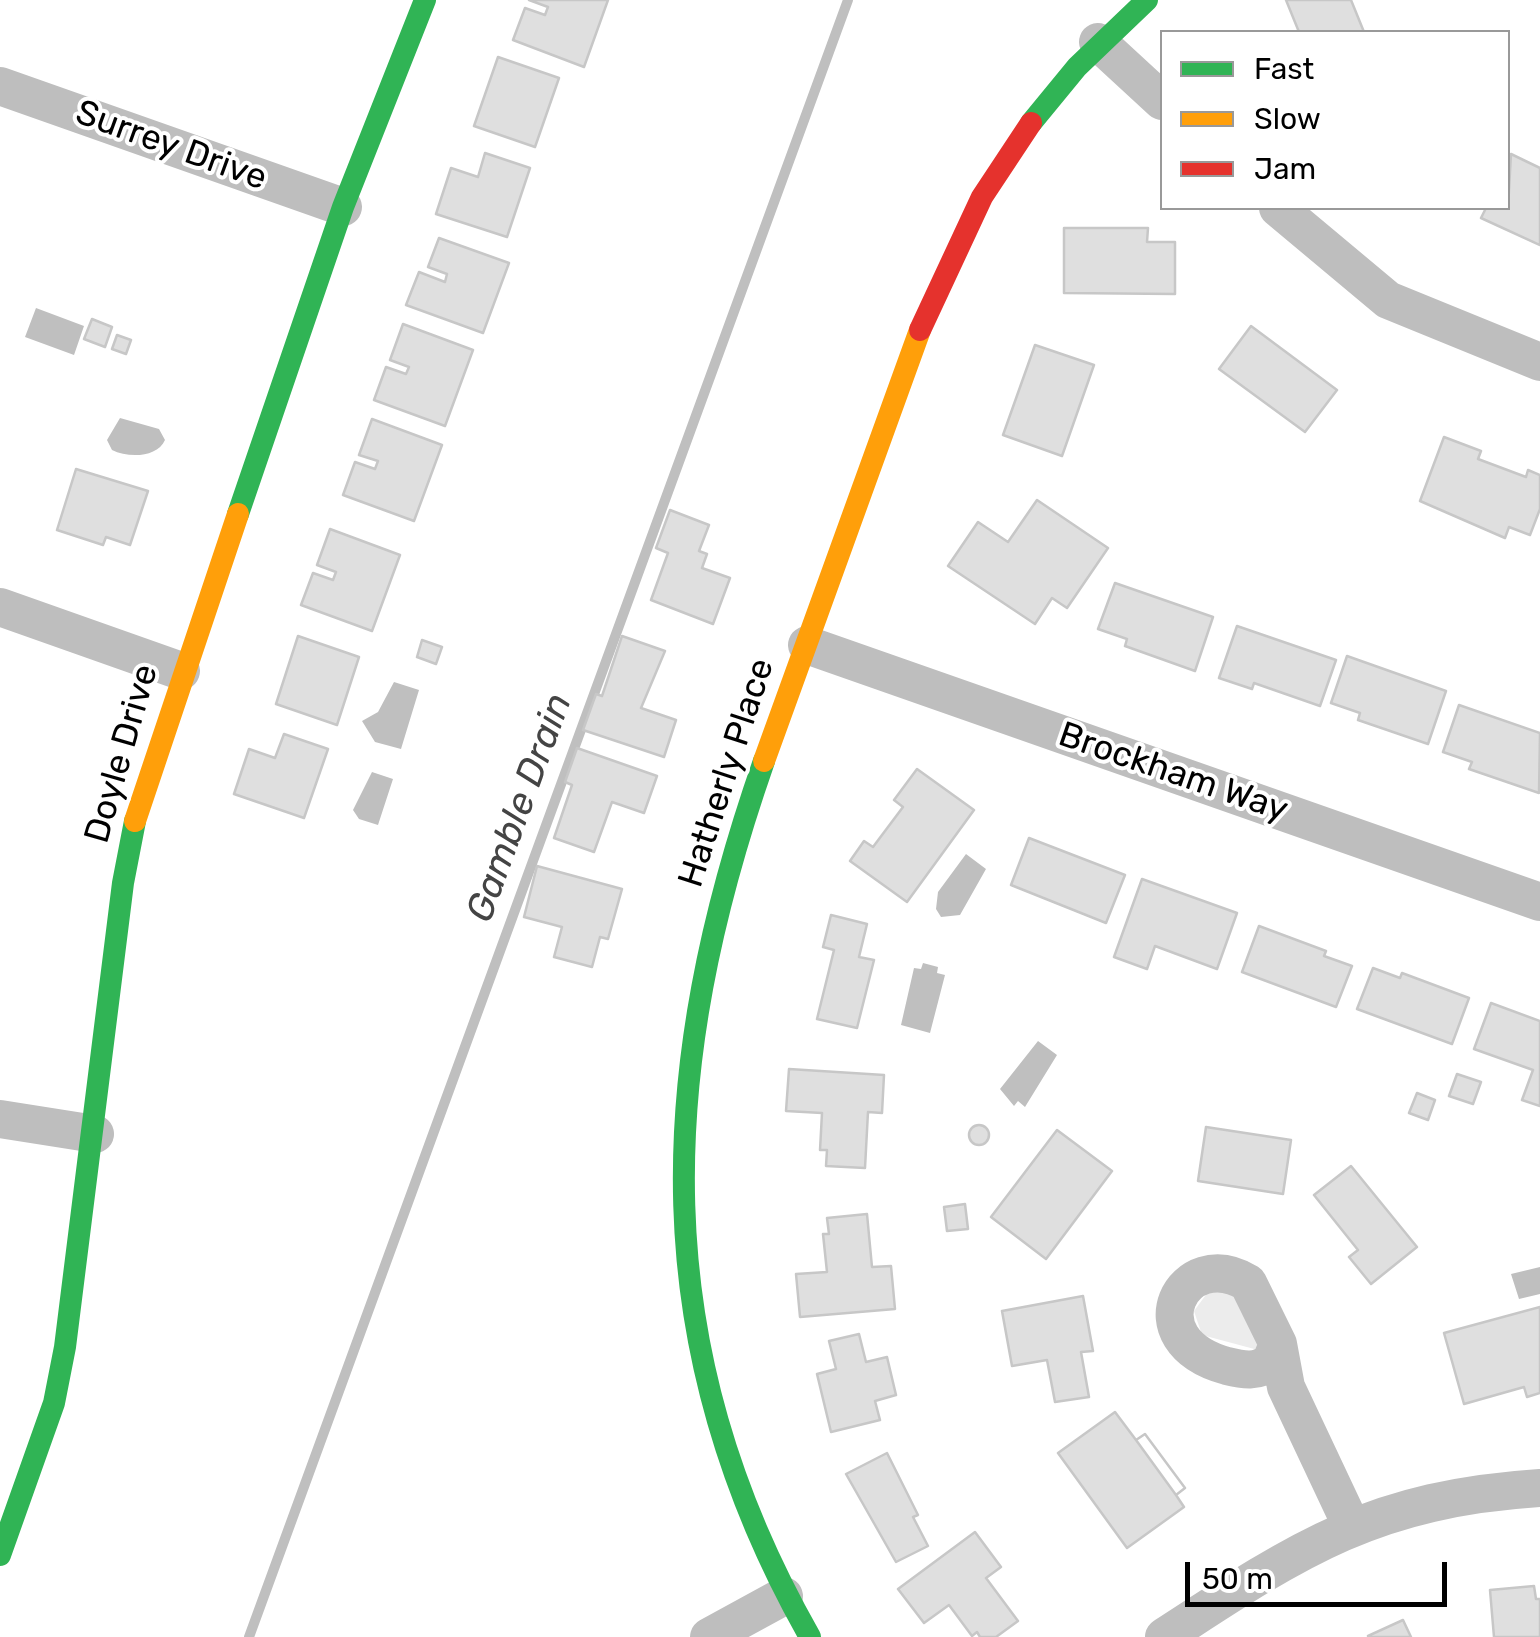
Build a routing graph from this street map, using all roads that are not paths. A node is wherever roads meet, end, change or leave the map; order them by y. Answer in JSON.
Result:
{"nodes":[{"id":1,"x":425,"y":0,"type":"edge"},
{"id":2,"x":1147,"y":0,"type":"edge"},
{"id":3,"x":1098,"y":42,"type":"junction"},
{"id":4,"x":0,"y":86,"type":"edge"},
{"id":5,"x":1160,"y":99,"type":"edge"},
{"id":6,"x":342,"y":207,"type":"junction"},
{"id":7,"x":1280,"y":210,"type":"edge"},
{"id":8,"x":1540,"y":362,"type":"edge"},
{"id":9,"x":0,"y":608,"type":"edge"},
{"id":10,"x":807,"y":645,"type":"junction"},
{"id":11,"x":181,"y":670,"type":"junction"},
{"id":12,"x":1540,"y":902,"type":"edge"},
{"id":13,"x":0,"y":1118,"type":"edge"},
{"id":14,"x":94,"y":1134,"type":"junction"},
{"id":15,"x":1278,"y":1344,"type":"junction"},
{"id":16,"x":1243,"y":1370,"type":"junction"},
{"id":17,"x":1286,"y":1388,"type":"junction"},
{"id":18,"x":1540,"y":1488,"type":"edge"},
{"id":19,"x":1351,"y":1525,"type":"junction"},
{"id":20,"x":0,"y":1554,"type":"edge"},
{"id":21,"x":784,"y":1596,"type":"junction"},
{"id":22,"x":709,"y":1637,"type":"edge"},
{"id":23,"x":810,"y":1637,"type":"edge"},
{"id":24,"x":1164,"y":1637,"type":"edge"}],
"edges":[{"from":1,"to":6,"type":"street","name":"Doyle Drive"},
{"from":2,"to":3,"type":"street","name":"Hatherly Place"},
{"from":3,"to":5,"type":"street"},
{"from":3,"to":10,"type":"street","name":"Hatherly Place"},
{"from":4,"to":6,"type":"street","name":"Surrey Drive"},
{"from":6,"to":11,"type":"street","name":"Doyle Drive"},
{"from":7,"to":8,"type":"street"},
{"from":9,"to":11,"type":"street"},
{"from":10,"to":12,"type":"street","name":"Brockham Way"},
{"from":10,"to":21,"type":"street","name":"Hatherly Place"},
{"from":11,"to":14,"type":"street","name":"Doyle Drive"},
{"from":13,"to":14,"type":"street"},
{"from":14,"to":20,"type":"street","name":"Doyle Drive"},
{"from":15,"to":16,"type":"street"},
{"from":15,"to":16,"type":"street"},
{"from":15,"to":17,"type":"street"},
{"from":16,"to":17,"type":"street"},
{"from":17,"to":19,"type":"street"},
{"from":18,"to":19,"type":"street"},
{"from":19,"to":24,"type":"street"},
{"from":21,"to":22,"type":"street"},
{"from":21,"to":23,"type":"street","name":"Hatherly Place"}]}
